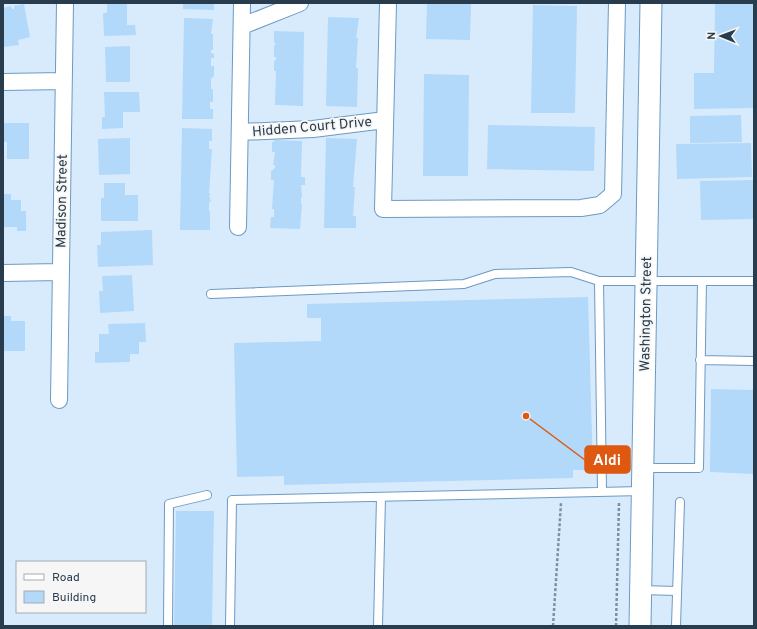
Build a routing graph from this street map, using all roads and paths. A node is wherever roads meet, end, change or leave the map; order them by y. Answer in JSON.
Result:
{"nodes":[{"id":1,"x":65,"y":3,"type":"edge"},
{"id":2,"x":242,"y":3,"type":"edge"},
{"id":3,"x":300,"y":3,"type":"edge"},
{"id":4,"x":388,"y":3,"type":"edge"},
{"id":5,"x":616,"y":3,"type":"edge"},
{"id":6,"x":651,"y":3,"type":"edge"},
{"id":7,"x":242,"y":26,"type":"junction"},
{"id":8,"x":63,"y":81,"type":"junction"},
{"id":9,"x":3,"y":82,"type":"edge"},
{"id":10,"x":385,"y":120,"type":"junction"},
{"id":11,"x":240,"y":132,"type":"junction"},
{"id":12,"x":238,"y":227,"type":"dead end"},
{"id":13,"x":59,"y":272,"type":"junction"},
{"id":14,"x":3,"y":273,"type":"edge"},
{"id":15,"x":646,"y":280,"type":"junction"},
{"id":16,"x":599,"y":281,"type":"junction"},
{"id":17,"x":702,"y":281,"type":"junction"},
{"id":18,"x":754,"y":281,"type":"edge"},
{"id":19,"x":211,"y":294,"type":"dead end"},
{"id":20,"x":700,"y":360,"type":"junction"},
{"id":21,"x":754,"y":361,"type":"edge"},
{"id":22,"x":59,"y":400,"type":"dead end"},
{"id":23,"x":643,"y":468,"type":"junction"},
{"id":24,"x":602,"y":491,"type":"junction"},
{"id":25,"x":619,"y":491,"type":"junction"},
{"id":26,"x":642,"y":491,"type":"junction"},
{"id":27,"x":561,"y":492,"type":"junction"},
{"id":28,"x":207,"y":495,"type":"dead end"},
{"id":29,"x":381,"y":497,"type":"junction"},
{"id":30,"x":680,"y":502,"type":"dead end"},
{"id":31,"x":641,"y":590,"type":"junction"},
{"id":32,"x":677,"y":590,"type":"junction"},
{"id":33,"x":168,"y":626,"type":"edge"},
{"id":34,"x":230,"y":626,"type":"edge"},
{"id":35,"x":378,"y":626,"type":"edge"},
{"id":36,"x":553,"y":626,"type":"edge"},
{"id":37,"x":616,"y":626,"type":"edge"},
{"id":38,"x":640,"y":626,"type":"edge"},
{"id":39,"x":676,"y":626,"type":"edge"}],
"edges":[{"from":1,"to":8,"type":"street","name":"Madison Street"},
{"from":2,"to":7,"type":"street","name":"Hidden Court Drive"},
{"from":3,"to":7,"type":"street"},
{"from":4,"to":10,"type":"street","name":"Hidden Court Drive"},
{"from":5,"to":10,"type":"street","name":"Hidden Court Drive"},
{"from":6,"to":15,"type":"street","name":"Washington Street"},
{"from":7,"to":11,"type":"street","name":"Hidden Court Drive"},
{"from":8,"to":9,"type":"street"},
{"from":8,"to":13,"type":"street","name":"Madison Street"},
{"from":10,"to":11,"type":"street","name":"Hidden Court Drive"},
{"from":11,"to":12,"type":"street","name":"Hidden Court Drive"},
{"from":13,"to":14,"type":"street"},
{"from":13,"to":22,"type":"street","name":"Madison Street"},
{"from":15,"to":16,"type":"lane"},
{"from":15,"to":17,"type":"lane"},
{"from":15,"to":23,"type":"street","name":"Washington Street"},
{"from":16,"to":19,"type":"lane"},
{"from":16,"to":24,"type":"lane"},
{"from":17,"to":18,"type":"lane"},
{"from":17,"to":20,"type":"lane"},
{"from":20,"to":21,"type":"lane"},
{"from":20,"to":23,"type":"lane"},
{"from":23,"to":26,"type":"street","name":"Washington Street"},
{"from":24,"to":25,"type":"lane"},
{"from":24,"to":27,"type":"lane"},
{"from":25,"to":26,"type":"lane"},
{"from":25,"to":37,"type":"path"},
{"from":26,"to":31,"type":"street","name":"Washington Street"},
{"from":27,"to":29,"type":"lane"},
{"from":27,"to":36,"type":"path"},
{"from":28,"to":33,"type":"lane"},
{"from":29,"to":34,"type":"lane"},
{"from":29,"to":35,"type":"lane"},
{"from":30,"to":32,"type":"lane"},
{"from":31,"to":32,"type":"lane"},
{"from":31,"to":38,"type":"street","name":"Washington Street"},
{"from":32,"to":39,"type":"lane"}]}
